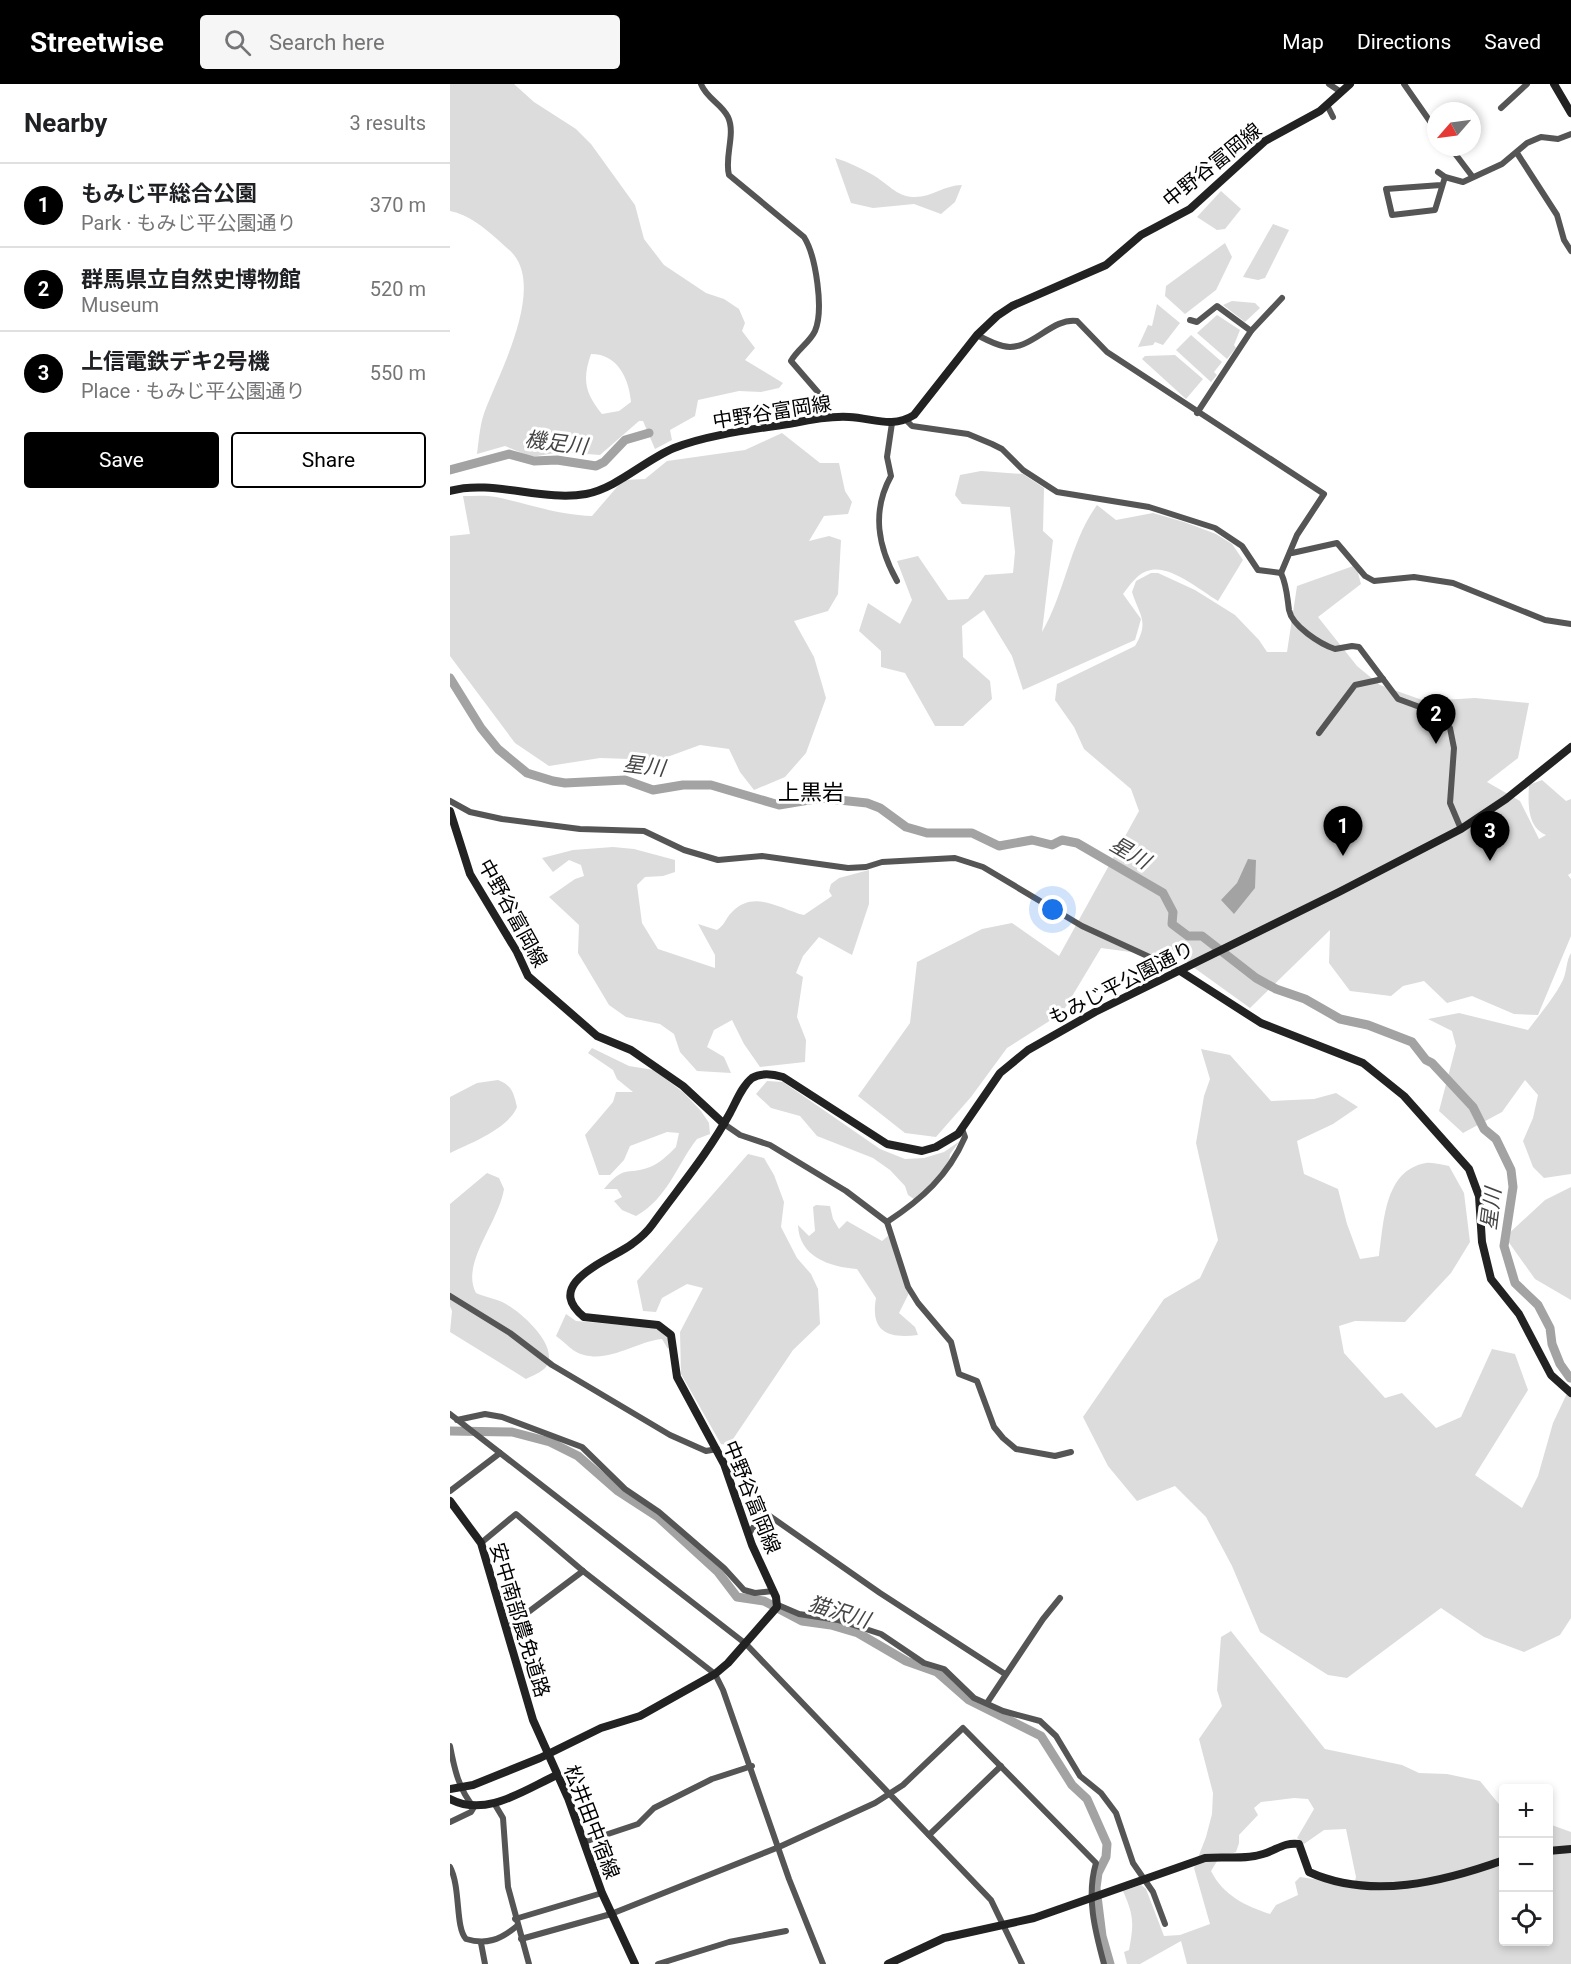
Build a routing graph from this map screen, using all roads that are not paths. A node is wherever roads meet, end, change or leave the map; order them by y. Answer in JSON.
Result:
{"nodes":[{"id":1,"x":701,"y":84,"type":"edge"},
{"id":2,"x":1329,"y":84,"type":"edge"},
{"id":3,"x":1350,"y":84,"type":"edge"},
{"id":4,"x":1404,"y":84,"type":"edge"},
{"id":5,"x":1527,"y":84,"type":"edge"},
{"id":6,"x":1554,"y":84,"type":"edge"},
{"id":7,"x":1341,"y":92,"type":"junction"},
{"id":8,"x":1327,"y":105,"type":"junction"},
{"id":9,"x":1501,"y":108,"type":"dead end"},
{"id":10,"x":1571,"y":113,"type":"edge"},
{"id":11,"x":1334,"y":117,"type":"dead end"},
{"id":12,"x":1427,"y":117,"type":"edge"},
{"id":13,"x":1571,"y":134,"type":"edge"},
{"id":14,"x":1517,"y":153,"type":"junction"},
{"id":15,"x":1457,"y":156,"type":"edge"},
{"id":16,"x":1438,"y":172,"type":"dead end"},
{"id":17,"x":1472,"y":176,"type":"junction"},
{"id":18,"x":1445,"y":177,"type":"junction"},
{"id":19,"x":1441,"y":185,"type":"junction"},
{"id":20,"x":1571,"y":251,"type":"edge"},
{"id":21,"x":1282,"y":298,"type":"dead end"},
{"id":22,"x":1190,"y":320,"type":"dead end"},
{"id":23,"x":1251,"y":331,"type":"junction"},
{"id":24,"x":977,"y":335,"type":"junction"},
{"id":25,"x":1197,"y":413,"type":"junction"},
{"id":26,"x":831,"y":417,"type":"junction"},
{"id":27,"x":906,"y":420,"type":"junction"},
{"id":28,"x":892,"y":423,"type":"junction"},
{"id":29,"x":450,"y":491,"type":"edge"},
{"id":30,"x":1292,"y":553,"type":"junction"},
{"id":31,"x":1281,"y":573,"type":"junction"},
{"id":32,"x":897,"y":581,"type":"dead end"},
{"id":33,"x":1571,"y":624,"type":"edge"},
{"id":34,"x":1383,"y":679,"type":"junction"},
{"id":35,"x":1318,"y":733,"type":"dead end"},
{"id":36,"x":1571,"y":747,"type":"edge"},
{"id":37,"x":450,"y":801,"type":"edge"},
{"id":38,"x":450,"y":812,"type":"edge"},
{"id":39,"x":1461,"y":829,"type":"junction"},
{"id":40,"x":1180,"y":971,"type":"junction"},
{"id":41,"x":724,"y":1124,"type":"junction"},
{"id":42,"x":962,"y":1129,"type":"junction"},
{"id":43,"x":887,"y":1222,"type":"junction"},
{"id":44,"x":450,"y":1296,"type":"edge"},
{"id":45,"x":1571,"y":1393,"type":"edge"},
{"id":46,"x":450,"y":1414,"type":"edge"},
{"id":47,"x":458,"y":1420,"type":"junction"},
{"id":48,"x":717,"y":1449,"type":"junction"},
{"id":49,"x":1071,"y":1452,"type":"dead end"},
{"id":50,"x":500,"y":1453,"type":"junction"},
{"id":51,"x":450,"y":1491,"type":"edge"},
{"id":52,"x":450,"y":1501,"type":"edge"},
{"id":53,"x":748,"y":1535,"type":"junction"},
{"id":54,"x":481,"y":1543,"type":"junction"},
{"id":55,"x":583,"y":1571,"type":"junction"},
{"id":56,"x":773,"y":1591,"type":"junction"},
{"id":57,"x":1060,"y":1598,"type":"dead end"},
{"id":58,"x":777,"y":1608,"type":"junction"},
{"id":59,"x":507,"y":1628,"type":"junction"},
{"id":60,"x":746,"y":1644,"type":"junction"},
{"id":61,"x":715,"y":1674,"type":"junction"},
{"id":62,"x":1005,"y":1674,"type":"junction"},
{"id":63,"x":987,"y":1703,"type":"junction"},
{"id":64,"x":450,"y":1746,"type":"edge"},
{"id":65,"x":548,"y":1754,"type":"junction"},
{"id":66,"x":752,"y":1766,"type":"junction"},
{"id":67,"x":1001,"y":1766,"type":"junction"},
{"id":68,"x":557,"y":1775,"type":"junction"},
{"id":69,"x":462,"y":1788,"type":"junction"},
{"id":70,"x":450,"y":1789,"type":"edge"},
{"id":71,"x":891,"y":1795,"type":"junction"},
{"id":72,"x":450,"y":1799,"type":"edge"},
{"id":73,"x":494,"y":1803,"type":"junction"},
{"id":74,"x":474,"y":1807,"type":"junction"},
{"id":75,"x":450,"y":1822,"type":"edge"},
{"id":76,"x":929,"y":1835,"type":"junction"},
{"id":77,"x":584,"y":1842,"type":"junction"},
{"id":78,"x":779,"y":1846,"type":"junction"},
{"id":79,"x":1571,"y":1849,"type":"edge"},
{"id":80,"x":1553,"y":1851,"type":"edge"},
{"id":81,"x":1499,"y":1861,"type":"edge"},
{"id":82,"x":450,"y":1868,"type":"edge"},
{"id":83,"x":1144,"y":1879,"type":"junction"},
{"id":84,"x":602,"y":1893,"type":"junction"},
{"id":85,"x":1091,"y":1898,"type":"junction"},
{"id":86,"x":450,"y":1901,"type":"edge"},
{"id":87,"x":459,"y":1904,"type":"junction"},
{"id":88,"x":611,"y":1914,"type":"junction"},
{"id":89,"x":514,"y":1919,"type":"junction"},
{"id":90,"x":1004,"y":1924,"type":"junction"},
{"id":91,"x":1166,"y":1924,"type":"dead end"},
{"id":92,"x":517,"y":1926,"type":"junction"},
{"id":93,"x":786,"y":1930,"type":"dead end"},
{"id":94,"x":521,"y":1939,"type":"junction"},
{"id":95,"x":480,"y":1944,"type":"junction"},
{"id":96,"x":485,"y":1964,"type":"edge"},
{"id":97,"x":529,"y":1964,"type":"edge"},
{"id":98,"x":635,"y":1964,"type":"edge"},
{"id":99,"x":658,"y":1964,"type":"edge"},
{"id":100,"x":823,"y":1964,"type":"edge"},
{"id":101,"x":888,"y":1964,"type":"edge"},
{"id":102,"x":1022,"y":1964,"type":"edge"},
{"id":103,"x":1104,"y":1964,"type":"edge"}],
"edges":[{"from":1,"to":26,"type":"street"},
{"from":2,"to":7,"type":"street"},
{"from":3,"to":7,"type":"main road","name":"中野谷富岡線"},
{"from":4,"to":12,"type":"street"},
{"from":5,"to":9,"type":"street"},
{"from":6,"to":10,"type":"main road"},
{"from":7,"to":8,"type":"main road","name":"中野谷富岡線"},
{"from":8,"to":11,"type":"street"},
{"from":8,"to":24,"type":"main road","name":"中野谷富岡線"},
{"from":13,"to":14,"type":"street"},
{"from":14,"to":17,"type":"street"},
{"from":14,"to":20,"type":"street"},
{"from":15,"to":17,"type":"street"},
{"from":16,"to":18,"type":"street"},
{"from":17,"to":18,"type":"street"},
{"from":18,"to":19,"type":"street"},
{"from":19,"to":19,"type":"street"},
{"from":21,"to":23,"type":"street"},
{"from":22,"to":23,"type":"street"},
{"from":23,"to":25,"type":"street"},
{"from":24,"to":25,"type":"street"},
{"from":24,"to":27,"type":"main road","name":"中野谷富岡線"},
{"from":25,"to":30,"type":"street"},
{"from":26,"to":28,"type":"main road","name":"中野谷富岡線"},
{"from":26,"to":29,"type":"main road","name":"中野谷富岡線"},
{"from":27,"to":28,"type":"main road","name":"中野谷富岡線"},
{"from":27,"to":31,"type":"street"},
{"from":28,"to":32,"type":"street"},
{"from":30,"to":31,"type":"street"},
{"from":30,"to":33,"type":"street"},
{"from":31,"to":34,"type":"street"},
{"from":34,"to":35,"type":"street"},
{"from":34,"to":39,"type":"street"},
{"from":36,"to":39,"type":"main road","name":"もみじ平公園通り"},
{"from":37,"to":40,"type":"street"},
{"from":38,"to":41,"type":"main road","name":"中野谷富岡線"},
{"from":39,"to":40,"type":"main road","name":"もみじ平公園通り"},
{"from":40,"to":42,"type":"main road","name":"もみじ平公園通り"},
{"from":40,"to":45,"type":"main road"},
{"from":41,"to":42,"type":"main road","name":"もみじ平公園通り"},
{"from":41,"to":43,"type":"street"},
{"from":41,"to":48,"type":"main road","name":"中野谷富岡線"},
{"from":42,"to":43,"type":"street"},
{"from":43,"to":49,"type":"street"},
{"from":44,"to":48,"type":"street"},
{"from":46,"to":47,"type":"street"},
{"from":47,"to":50,"type":"street"},
{"from":47,"to":56,"type":"street"},
{"from":48,"to":53,"type":"main road","name":"中野谷富岡線"},
{"from":50,"to":51,"type":"street"},
{"from":50,"to":60,"type":"street"},
{"from":52,"to":54,"type":"main road","name":"安中南部農免道路"},
{"from":53,"to":56,"type":"main road","name":"中野谷富岡線"},
{"from":53,"to":62,"type":"street"},
{"from":54,"to":55,"type":"street"},
{"from":54,"to":59,"type":"main road","name":"安中南部農免道路"},
{"from":55,"to":59,"type":"street"},
{"from":55,"to":61,"type":"street"},
{"from":56,"to":58,"type":"main road","name":"中野谷富岡線"},
{"from":57,"to":62,"type":"street"},
{"from":58,"to":60,"type":"main road"},
{"from":58,"to":63,"type":"street"},
{"from":59,"to":65,"type":"main road","name":"安中南部農免道路"},
{"from":60,"to":61,"type":"main road"},
{"from":60,"to":71,"type":"street"},
{"from":61,"to":65,"type":"main road"},
{"from":61,"to":66,"type":"street"},
{"from":62,"to":63,"type":"street"},
{"from":63,"to":83,"type":"street"},
{"from":64,"to":69,"type":"street"},
{"from":65,"to":68,"type":"main road","name":"松井田中宿線"},
{"from":65,"to":69,"type":"main road","name":"松井田中宿線"},
{"from":66,"to":77,"type":"street"},
{"from":66,"to":78,"type":"street"},
{"from":67,"to":71,"type":"street"},
{"from":67,"to":76,"type":"street"},
{"from":67,"to":85,"type":"street"},
{"from":68,"to":73,"type":"main road"},
{"from":68,"to":77,"type":"main road","name":"松井田中宿線"},
{"from":69,"to":70,"type":"main road","name":"松井田中宿線"},
{"from":69,"to":74,"type":"street"},
{"from":71,"to":76,"type":"street"},
{"from":71,"to":78,"type":"street"},
{"from":72,"to":74,"type":"main road"},
{"from":73,"to":74,"type":"main road"},
{"from":73,"to":89,"type":"street"},
{"from":74,"to":75,"type":"street"},
{"from":76,"to":90,"type":"street"},
{"from":77,"to":84,"type":"main road","name":"松井田中宿線"},
{"from":78,"to":88,"type":"street"},
{"from":78,"to":100,"type":"street"},
{"from":79,"to":80,"type":"main road"},
{"from":81,"to":83,"type":"main road"},
{"from":82,"to":87,"type":"street"},
{"from":83,"to":85,"type":"main road"},
{"from":83,"to":91,"type":"street"},
{"from":84,"to":88,"type":"main road","name":"松井田中宿線"},
{"from":84,"to":89,"type":"street"},
{"from":85,"to":90,"type":"main road"},
{"from":85,"to":103,"type":"street"},
{"from":86,"to":87,"type":"street"},
{"from":87,"to":95,"type":"street"},
{"from":88,"to":94,"type":"street"},
{"from":88,"to":98,"type":"main road","name":"松井田中宿線"},
{"from":89,"to":92,"type":"street"},
{"from":90,"to":101,"type":"main road"},
{"from":90,"to":102,"type":"street"},
{"from":92,"to":94,"type":"street"},
{"from":92,"to":95,"type":"street"},
{"from":93,"to":99,"type":"street"},
{"from":94,"to":97,"type":"street"},
{"from":95,"to":96,"type":"street"}]}
